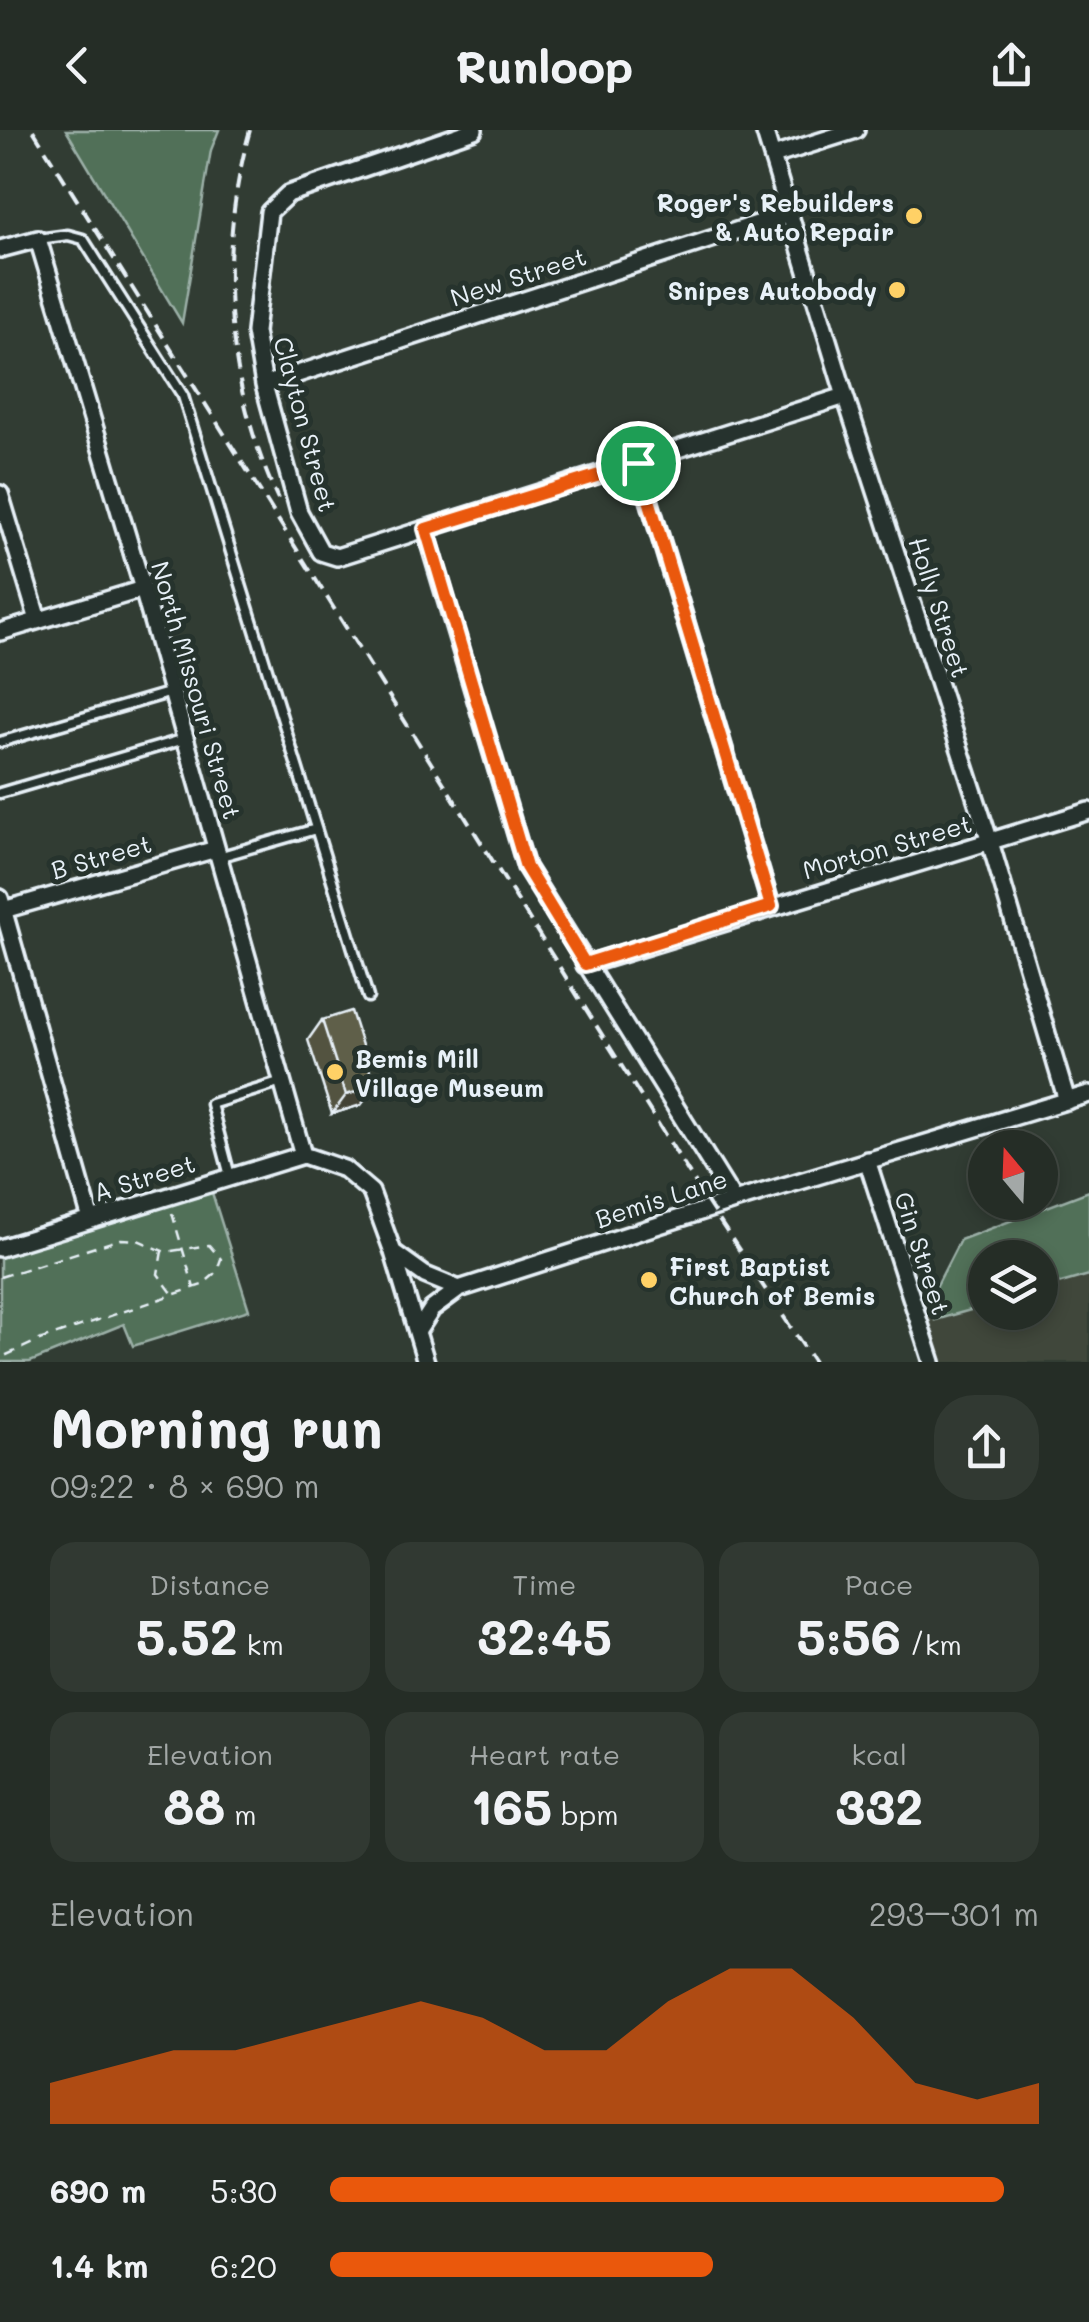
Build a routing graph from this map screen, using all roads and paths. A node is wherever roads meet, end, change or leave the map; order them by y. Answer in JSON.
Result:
{"nodes":[{"id":1,"x":474,"y":130,"type":"edge"},
{"id":2,"x":764,"y":130,"type":"edge"},
{"id":3,"x":856,"y":130,"type":"edge"},
{"id":4,"x":773,"y":156,"type":"junction"},
{"id":5,"x":788,"y":214,"type":"junction"},
{"id":6,"x":38,"y":239,"type":"junction"},
{"id":7,"x":0,"y":249,"type":"edge"},
{"id":8,"x":264,"y":385,"type":"junction"},
{"id":9,"x":845,"y":396,"type":"junction"},
{"id":10,"x":638,"y":463,"type":"junction"},
{"id":11,"x":0,"y":494,"type":"edge"},
{"id":12,"x":426,"y":529,"type":"junction"},
{"id":13,"x":143,"y":589,"type":"junction"},
{"id":14,"x":38,"y":620,"type":"junction"},
{"id":15,"x":0,"y":632,"type":"edge"},
{"id":16,"x":172,"y":692,"type":"junction"},
{"id":17,"x":185,"y":739,"type":"junction"},
{"id":18,"x":0,"y":742,"type":"edge"},
{"id":19,"x":0,"y":793,"type":"edge"},
{"id":20,"x":1089,"y":811,"type":"edge"},
{"id":21,"x":316,"y":829,"type":"junction"},
{"id":22,"x":990,"y":842,"type":"junction"},
{"id":23,"x":217,"y":853,"type":"junction"},
{"id":24,"x":1,"y":906,"type":"edge"},
{"id":25,"x":771,"y":906,"type":"junction"},
{"id":26,"x":585,"y":964,"type":"junction"},
{"id":27,"x":368,"y":997,"type":"dead end"},
{"id":28,"x":282,"y":1082,"type":"junction"},
{"id":29,"x":1089,"y":1094,"type":"edge"},
{"id":30,"x":1067,"y":1100,"type":"junction"},
{"id":31,"x":303,"y":1156,"type":"junction"},
{"id":32,"x":866,"y":1160,"type":"junction"},
{"id":33,"x":230,"y":1176,"type":"junction"},
{"id":34,"x":734,"y":1200,"type":"junction"},
{"id":35,"x":172,"y":1213,"type":"dead end"},
{"id":36,"x":92,"y":1220,"type":"junction"},
{"id":37,"x":0,"y":1248,"type":"edge"},
{"id":38,"x":182,"y":1248,"type":"junction"},
{"id":39,"x":162,"y":1251,"type":"junction"},
{"id":40,"x":393,"y":1252,"type":"junction"},
{"id":41,"x":0,"y":1277,"type":"edge"},
{"id":42,"x":194,"y":1288,"type":"junction"},
{"id":43,"x":459,"y":1289,"type":"junction"},
{"id":44,"x":172,"y":1294,"type":"junction"},
{"id":45,"x":417,"y":1332,"type":"junction"},
{"id":46,"x":0,"y":1358,"type":"edge"},
{"id":47,"x":426,"y":1362,"type":"edge"},
{"id":48,"x":932,"y":1362,"type":"edge"}],
"edges":[{"from":1,"to":8,"type":"street","name":"Clayton Street"},
{"from":2,"to":4,"type":"street","name":"Holly Street"},
{"from":3,"to":4,"type":"street"},
{"from":4,"to":5,"type":"street","name":"Holly Street"},
{"from":5,"to":8,"type":"street","name":"New Street"},
{"from":5,"to":9,"type":"street","name":"Holly Street"},
{"from":6,"to":7,"type":"street"},
{"from":6,"to":13,"type":"street","name":"North Missouri Street"},
{"from":6,"to":21,"type":"lane"},
{"from":8,"to":12,"type":"street","name":"Clayton Street"},
{"from":9,"to":10,"type":"street"},
{"from":9,"to":22,"type":"street","name":"Holly Street"},
{"from":10,"to":12,"type":"street"},
{"from":10,"to":25,"type":"street"},
{"from":11,"to":14,"type":"street"},
{"from":12,"to":26,"type":"street"},
{"from":13,"to":14,"type":"street"},
{"from":13,"to":16,"type":"street","name":"North Missouri Street"},
{"from":14,"to":15,"type":"street"},
{"from":16,"to":17,"type":"street","name":"North Missouri Street"},
{"from":16,"to":18,"type":"lane"},
{"from":17,"to":19,"type":"lane"},
{"from":17,"to":23,"type":"street","name":"North Missouri Street"},
{"from":20,"to":22,"type":"street","name":"Morton Street"},
{"from":21,"to":23,"type":"lane"},
{"from":21,"to":27,"type":"lane"},
{"from":22,"to":25,"type":"street","name":"Morton Street"},
{"from":22,"to":30,"type":"street","name":"Holly Street"},
{"from":23,"to":24,"type":"street","name":"B Street"},
{"from":23,"to":28,"type":"street","name":"North Missouri Street"},
{"from":24,"to":36,"type":"street"},
{"from":25,"to":26,"type":"street","name":"Morton Street"},
{"from":26,"to":34,"type":"street"},
{"from":28,"to":31,"type":"street","name":"North Missouri Street"},
{"from":28,"to":33,"type":"lane"},
{"from":29,"to":30,"type":"street","name":"Bemis Lane"},
{"from":30,"to":32,"type":"street","name":"Bemis Lane"},
{"from":31,"to":33,"type":"street","name":"A Street"},
{"from":31,"to":40,"type":"street"},
{"from":32,"to":34,"type":"street","name":"Bemis Lane"},
{"from":32,"to":48,"type":"street","name":"Gin Street"},
{"from":33,"to":36,"type":"street","name":"A Street"},
{"from":34,"to":43,"type":"street","name":"Bemis Lane"},
{"from":35,"to":38,"type":"path"},
{"from":36,"to":37,"type":"street","name":"A Street"},
{"from":38,"to":39,"type":"path"},
{"from":38,"to":42,"type":"path"},
{"from":38,"to":42,"type":"path"},
{"from":39,"to":41,"type":"path"},
{"from":39,"to":44,"type":"path"},
{"from":40,"to":43,"type":"street"},
{"from":40,"to":45,"type":"street"},
{"from":42,"to":44,"type":"path"},
{"from":43,"to":45,"type":"street"},
{"from":44,"to":46,"type":"path"},
{"from":45,"to":47,"type":"street"}]}
